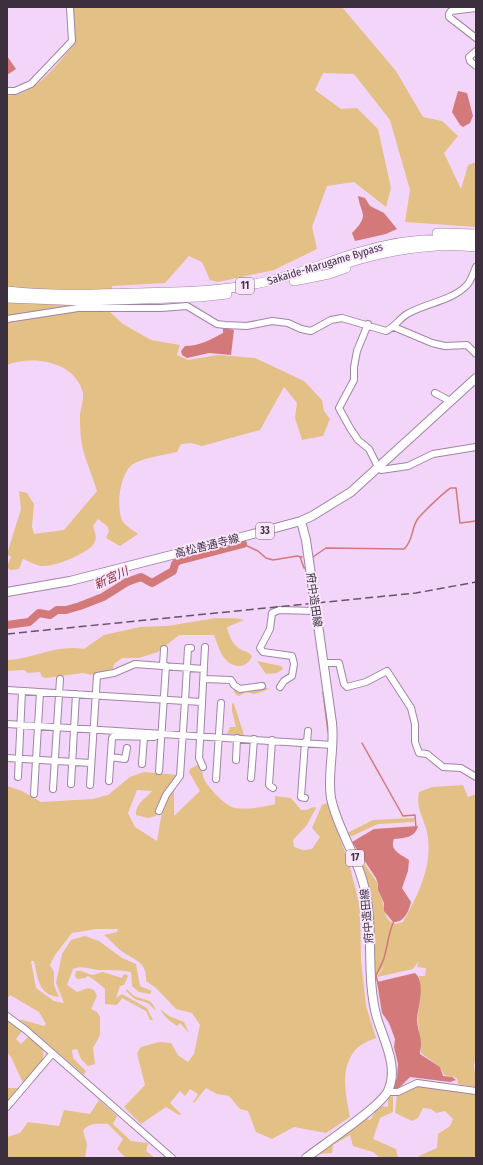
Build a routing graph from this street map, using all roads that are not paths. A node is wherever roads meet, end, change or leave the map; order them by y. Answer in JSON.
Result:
{"nodes":[{"id":1,"x":70,"y":7,"type":"edge"},
{"id":2,"x":476,"y":8,"type":"edge"},
{"id":3,"x":476,"y":38,"type":"edge"},
{"id":4,"x":476,"y":51,"type":"edge"},
{"id":5,"x":476,"y":66,"type":"edge"},
{"id":6,"x":7,"y":91,"type":"edge"},
{"id":7,"x":476,"y":234,"type":"edge"},
{"id":8,"x":476,"y":241,"type":"edge"},
{"id":9,"x":476,"y":247,"type":"edge"},
{"id":10,"x":476,"y":254,"type":"edge"},
{"id":11,"x":476,"y":267,"type":"edge"},
{"id":12,"x":304,"y":271,"type":"junction"},
{"id":13,"x":294,"y":281,"type":"junction"},
{"id":14,"x":7,"y":291,"type":"edge"},
{"id":15,"x":7,"y":298,"type":"edge"},
{"id":16,"x":78,"y":301,"type":"junction"},
{"id":17,"x":7,"y":319,"type":"edge"},
{"id":18,"x":368,"y":324,"type":"junction"},
{"id":19,"x":394,"y":327,"type":"junction"},
{"id":20,"x":476,"y":354,"type":"edge"},
{"id":21,"x":476,"y":378,"type":"edge"},
{"id":22,"x":435,"y":393,"type":"dead end"},
{"id":23,"x":450,"y":401,"type":"junction"},
{"id":24,"x":476,"y":447,"type":"edge"},
{"id":25,"x":378,"y":467,"type":"junction"},
{"id":26,"x":301,"y":521,"type":"junction"},
{"id":27,"x":7,"y":592,"type":"edge"},
{"id":28,"x":315,"y":611,"type":"junction"},
{"id":29,"x":205,"y":647,"type":"dead end"},
{"id":30,"x":191,"y":648,"type":"dead end"},
{"id":31,"x":164,"y":649,"type":"dead end"},
{"id":32,"x":323,"y":663,"type":"junction"},
{"id":33,"x":164,"y":666,"type":"junction"},
{"id":34,"x":187,"y":667,"type":"junction"},
{"id":35,"x":204,"y":668,"type":"junction"},
{"id":36,"x":60,"y":679,"type":"dead end"},
{"id":37,"x":204,"y":679,"type":"junction"},
{"id":38,"x":262,"y":686,"type":"dead end"},
{"id":39,"x":280,"y":687,"type":"dead end"},
{"id":40,"x":7,"y":690,"type":"edge"},
{"id":41,"x":22,"y":691,"type":"junction"},
{"id":42,"x":40,"y":692,"type":"junction"},
{"id":43,"x":59,"y":693,"type":"junction"},
{"id":44,"x":76,"y":694,"type":"junction"},
{"id":45,"x":95,"y":695,"type":"junction"},
{"id":46,"x":164,"y":700,"type":"junction"},
{"id":47,"x":185,"y":701,"type":"junction"},
{"id":48,"x":202,"y":702,"type":"junction"},
{"id":49,"x":221,"y":703,"type":"dead end"},
{"id":50,"x":7,"y":724,"type":"edge"},
{"id":51,"x":20,"y":725,"type":"junction"},
{"id":52,"x":38,"y":726,"type":"junction"},
{"id":53,"x":57,"y":727,"type":"junction"},
{"id":54,"x":74,"y":728,"type":"junction"},
{"id":55,"x":93,"y":729,"type":"junction"},
{"id":56,"x":308,"y":731,"type":"dead end"},
{"id":57,"x":162,"y":733,"type":"junction"},
{"id":58,"x":183,"y":734,"type":"junction"},
{"id":59,"x":200,"y":736,"type":"junction"},
{"id":60,"x":144,"y":737,"type":"junction"},
{"id":61,"x":218,"y":737,"type":"junction"},
{"id":62,"x":237,"y":738,"type":"junction"},
{"id":63,"x":254,"y":739,"type":"junction"},
{"id":64,"x":272,"y":740,"type":"junction"},
{"id":65,"x":306,"y":742,"type":"junction"},
{"id":66,"x":333,"y":745,"type":"junction"},
{"id":67,"x":127,"y":748,"type":"dead end"},
{"id":68,"x":111,"y":757,"type":"junction"},
{"id":69,"x":7,"y":758,"type":"edge"},
{"id":70,"x":19,"y":759,"type":"junction"},
{"id":71,"x":36,"y":760,"type":"junction"},
{"id":72,"x":236,"y":760,"type":"dead end"},
{"id":73,"x":55,"y":761,"type":"junction"},
{"id":74,"x":72,"y":762,"type":"junction"},
{"id":75,"x":91,"y":763,"type":"junction"},
{"id":76,"x":142,"y":764,"type":"dead end"},
{"id":77,"x":203,"y":767,"type":"dead end"},
{"id":78,"x":159,"y":771,"type":"dead end"},
{"id":79,"x":18,"y":777,"type":"dead end"},
{"id":80,"x":476,"y":777,"type":"edge"},
{"id":81,"x":216,"y":778,"type":"dead end"},
{"id":82,"x":251,"y":778,"type":"dead end"},
{"id":83,"x":109,"y":781,"type":"dead end"},
{"id":84,"x":71,"y":784,"type":"dead end"},
{"id":85,"x":90,"y":785,"type":"dead end"},
{"id":86,"x":272,"y":788,"type":"dead end"},
{"id":87,"x":53,"y":789,"type":"dead end"},
{"id":88,"x":34,"y":794,"type":"dead end"},
{"id":89,"x":305,"y":798,"type":"dead end"},
{"id":90,"x":159,"y":811,"type":"dead end"},
{"id":91,"x":7,"y":1016,"type":"edge"},
{"id":92,"x":52,"y":1054,"type":"junction"},
{"id":93,"x":476,"y":1090,"type":"edge"},
{"id":94,"x":388,"y":1092,"type":"junction"},
{"id":95,"x":7,"y":1107,"type":"edge"},
{"id":96,"x":164,"y":1155,"type":"edge"},
{"id":97,"x":172,"y":1158,"type":"edge"},
{"id":98,"x":306,"y":1158,"type":"edge"}],
"edges":[{"from":1,"to":6,"type":"street"},
{"from":2,"to":3,"type":"street"},
{"from":4,"to":5,"type":"street"},
{"from":7,"to":12,"type":"highway"},
{"from":8,"to":12,"type":"highway","name":"Sakaide-Marugame Bypass","number":"11"},
{"from":9,"to":13,"type":"highway","name":"Sakaide-Marugame Bypass","number":"11"},
{"from":10,"to":13,"type":"highway","number":"11"},
{"from":11,"to":19,"type":"street"},
{"from":12,"to":16,"type":"highway","name":"Sakaide-Marugame Bypass","number":"11"},
{"from":13,"to":16,"type":"highway","name":"Sakaide-Marugame Bypass","number":"11"},
{"from":14,"to":16,"type":"highway","name":"Sakaide-Marugame Bypass","number":"11"},
{"from":15,"to":16,"type":"highway","name":"Sakaide-Marugame Bypass","number":"11"},
{"from":16,"to":17,"type":"street"},
{"from":16,"to":18,"type":"street"},
{"from":18,"to":19,"type":"street"},
{"from":18,"to":25,"type":"street"},
{"from":19,"to":20,"type":"street"},
{"from":21,"to":23,"type":"main road","name":"高松善通寺線","number":"33"},
{"from":22,"to":23,"type":"street"},
{"from":23,"to":25,"type":"main road","name":"高松善通寺線","number":"33"},
{"from":24,"to":25,"type":"street"},
{"from":25,"to":26,"type":"main road","name":"高松善通寺線","number":"33"},
{"from":26,"to":27,"type":"main road","name":"高松善通寺線","number":"33"},
{"from":26,"to":28,"type":"main road","name":"府中造田線","number":"17"},
{"from":28,"to":32,"type":"main road","name":"府中造田線","number":"17"},
{"from":28,"to":39,"type":"street"},
{"from":29,"to":35,"type":"street"},
{"from":30,"to":34,"type":"street"},
{"from":31,"to":33,"type":"street"},
{"from":32,"to":66,"type":"main road","name":"府中造田線","number":"17"},
{"from":32,"to":80,"type":"street"},
{"from":33,"to":34,"type":"street"},
{"from":33,"to":45,"type":"street"},
{"from":33,"to":46,"type":"street"},
{"from":34,"to":35,"type":"street"},
{"from":34,"to":47,"type":"street"},
{"from":35,"to":37,"type":"street"},
{"from":36,"to":43,"type":"street"},
{"from":37,"to":38,"type":"street"},
{"from":37,"to":48,"type":"street"},
{"from":40,"to":41,"type":"street"},
{"from":41,"to":42,"type":"street"},
{"from":41,"to":51,"type":"street"},
{"from":42,"to":43,"type":"street"},
{"from":42,"to":52,"type":"street"},
{"from":43,"to":44,"type":"street"},
{"from":43,"to":53,"type":"street"},
{"from":44,"to":45,"type":"street"},
{"from":44,"to":54,"type":"street"},
{"from":45,"to":46,"type":"street"},
{"from":45,"to":55,"type":"street"},
{"from":46,"to":47,"type":"street"},
{"from":46,"to":57,"type":"street"},
{"from":47,"to":48,"type":"street"},
{"from":47,"to":58,"type":"street"},
{"from":48,"to":59,"type":"street"},
{"from":49,"to":61,"type":"street"},
{"from":50,"to":51,"type":"street"},
{"from":51,"to":52,"type":"street"},
{"from":51,"to":70,"type":"street"},
{"from":52,"to":53,"type":"street"},
{"from":52,"to":71,"type":"street"},
{"from":53,"to":54,"type":"street"},
{"from":53,"to":73,"type":"street"},
{"from":54,"to":55,"type":"street"},
{"from":54,"to":74,"type":"street"},
{"from":55,"to":57,"type":"street"},
{"from":55,"to":75,"type":"street"},
{"from":56,"to":65,"type":"street"},
{"from":57,"to":58,"type":"street"},
{"from":57,"to":60,"type":"street"},
{"from":57,"to":78,"type":"street"},
{"from":58,"to":59,"type":"street"},
{"from":58,"to":90,"type":"street"},
{"from":59,"to":61,"type":"street"},
{"from":59,"to":77,"type":"street"},
{"from":60,"to":68,"type":"street"},
{"from":60,"to":76,"type":"street"},
{"from":61,"to":62,"type":"street"},
{"from":61,"to":81,"type":"street"},
{"from":62,"to":63,"type":"street"},
{"from":62,"to":72,"type":"street"},
{"from":63,"to":64,"type":"street"},
{"from":63,"to":82,"type":"street"},
{"from":64,"to":65,"type":"street"},
{"from":64,"to":86,"type":"street"},
{"from":65,"to":66,"type":"street"},
{"from":65,"to":89,"type":"street"},
{"from":66,"to":94,"type":"main road","name":"府中造田線","number":"17"},
{"from":67,"to":68,"type":"street"},
{"from":68,"to":83,"type":"street"},
{"from":69,"to":70,"type":"street"},
{"from":70,"to":71,"type":"street"},
{"from":70,"to":79,"type":"street"},
{"from":71,"to":73,"type":"street"},
{"from":71,"to":88,"type":"street"},
{"from":73,"to":74,"type":"street"},
{"from":73,"to":87,"type":"street"},
{"from":74,"to":75,"type":"street"},
{"from":74,"to":84,"type":"street"},
{"from":75,"to":85,"type":"street"},
{"from":91,"to":92,"type":"street"},
{"from":92,"to":95,"type":"street"},
{"from":92,"to":96,"type":"street"},
{"from":93,"to":94,"type":"street"},
{"from":94,"to":98,"type":"main road"},
{"from":96,"to":97,"type":"street"}]}
